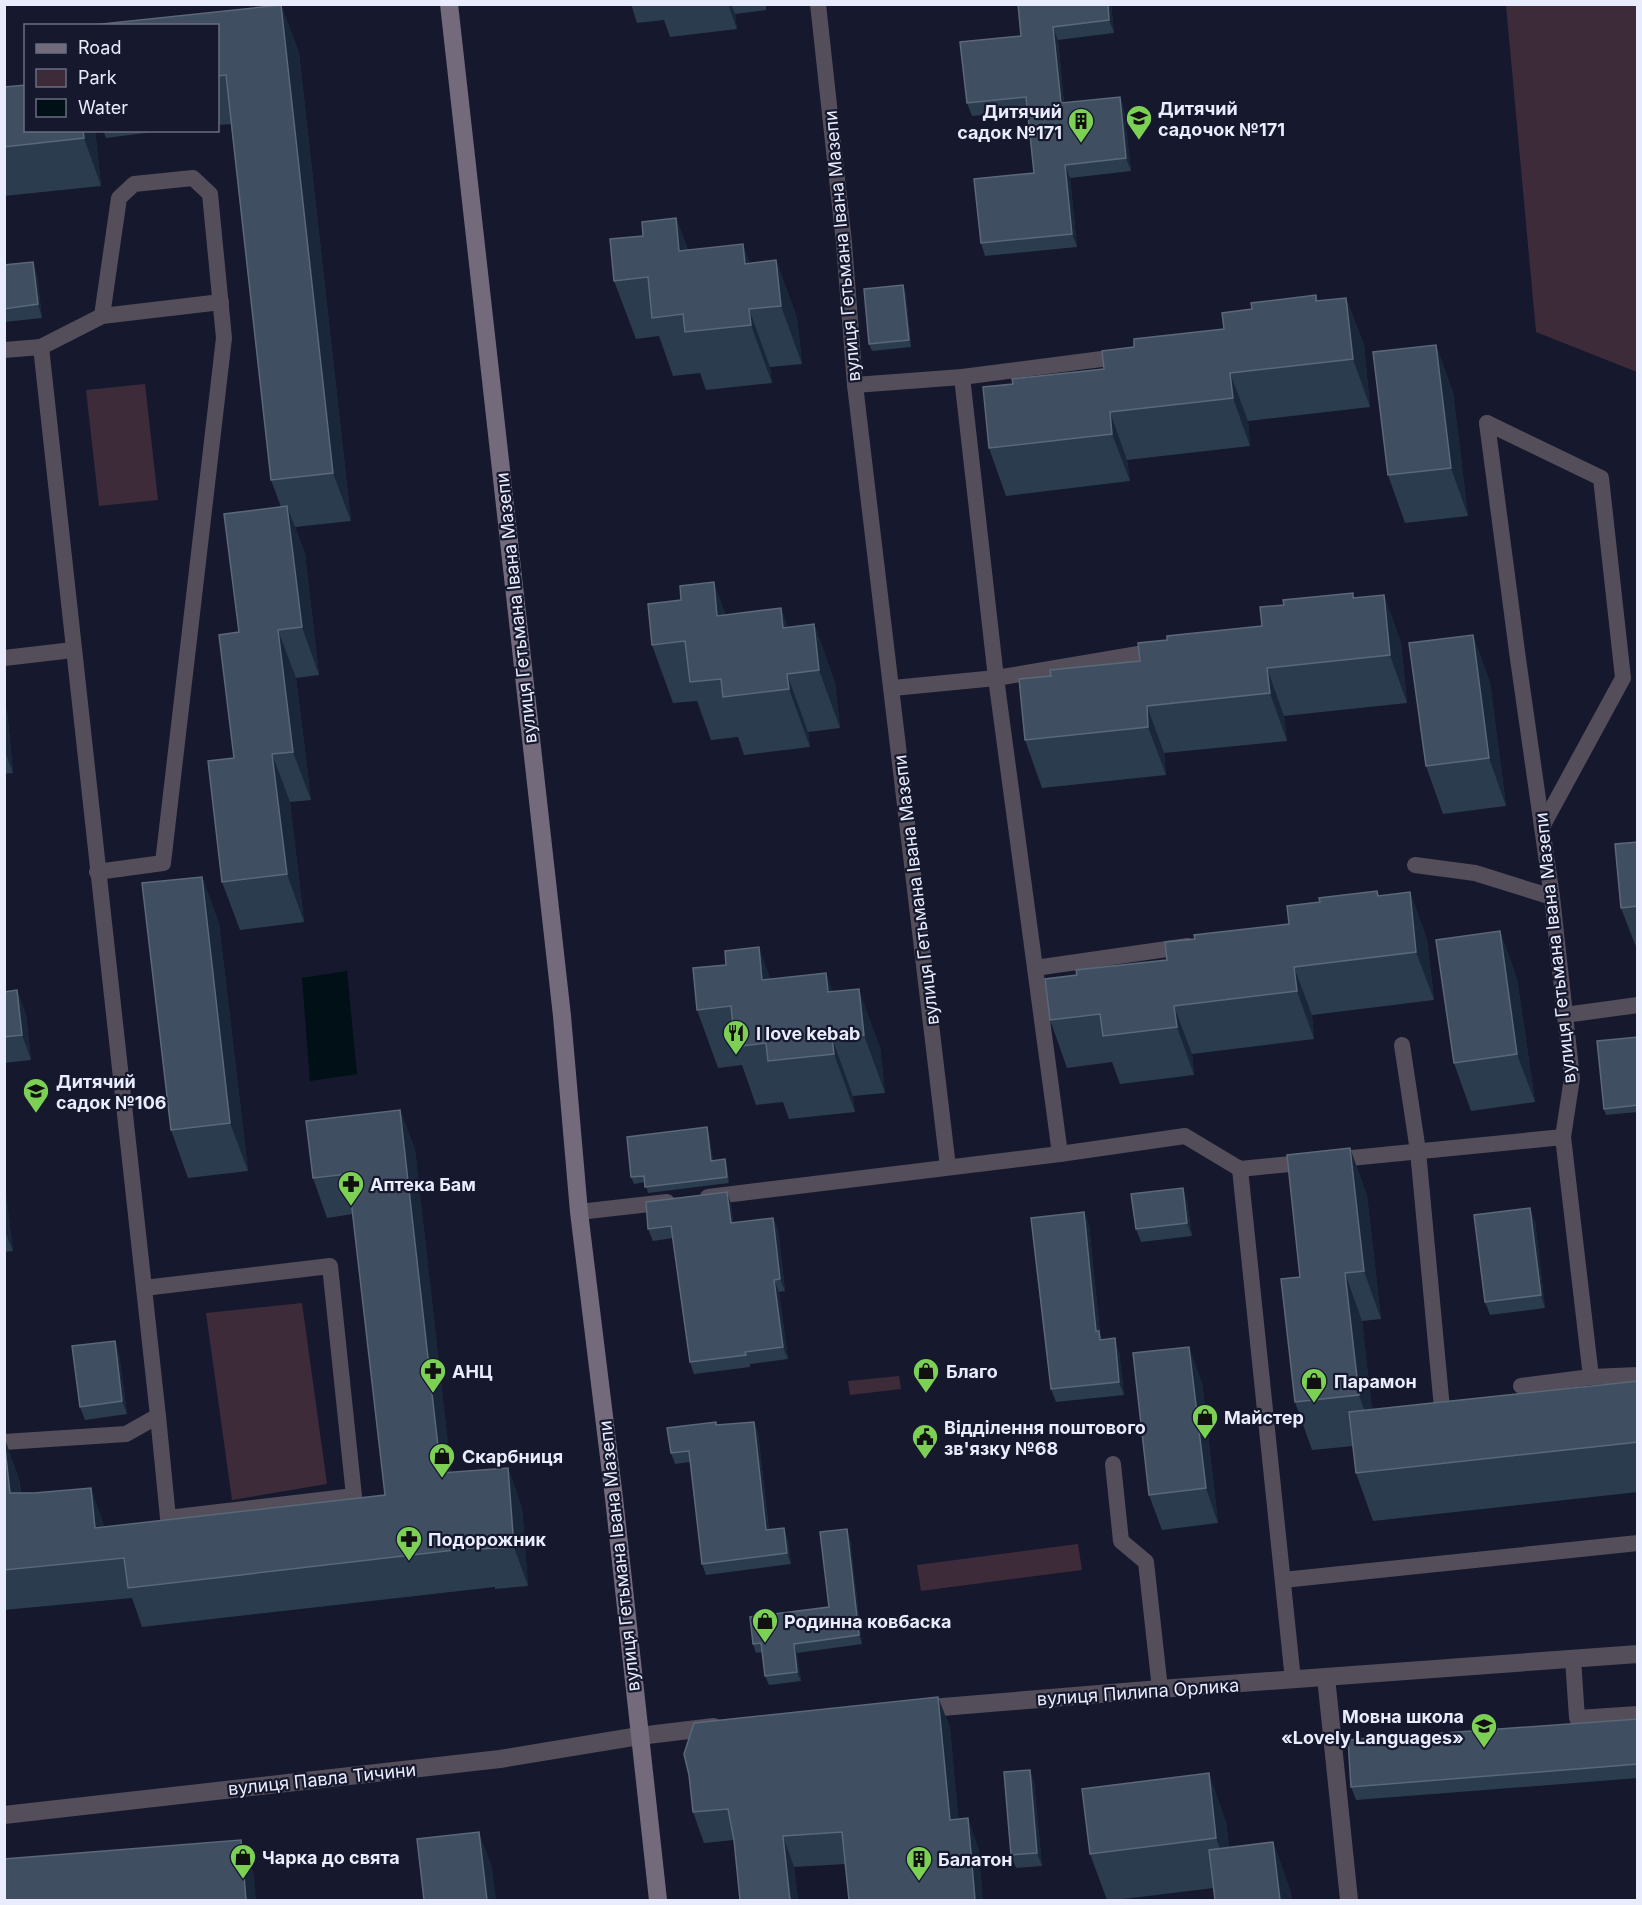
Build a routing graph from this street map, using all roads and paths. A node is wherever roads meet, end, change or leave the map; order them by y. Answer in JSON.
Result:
{"nodes":[{"id":1,"x":448,"y":4,"type":"edge"},
{"id":2,"x":818,"y":4,"type":"edge"},
{"id":3,"x":220,"y":302,"type":"junction"},
{"id":4,"x":102,"y":316,"type":"junction"},
{"id":5,"x":40,"y":347,"type":"junction"},
{"id":6,"x":4,"y":350,"type":"edge"},
{"id":7,"x":1144,"y":353,"type":"edge"},
{"id":8,"x":962,"y":377,"type":"junction"},
{"id":9,"x":855,"y":385,"type":"junction"},
{"id":10,"x":1173,"y":648,"type":"edge"},
{"id":11,"x":73,"y":650,"type":"junction"},
{"id":12,"x":4,"y":657,"type":"edge"},
{"id":13,"x":996,"y":678,"type":"junction"},
{"id":14,"x":893,"y":688,"type":"junction"},
{"id":15,"x":1542,"y":825,"type":"junction"},
{"id":16,"x":1414,"y":865,"type":"dead end"},
{"id":17,"x":97,"y":873,"type":"junction"},
{"id":18,"x":1552,"y":897,"type":"junction"},
{"id":19,"x":1201,"y":944,"type":"edge"},
{"id":20,"x":1035,"y":968,"type":"junction"},
{"id":21,"x":1638,"y":1005,"type":"edge"},
{"id":22,"x":1565,"y":1015,"type":"junction"},
{"id":23,"x":1402,"y":1044,"type":"dead end"},
{"id":24,"x":1563,"y":1137,"type":"junction"},
{"id":25,"x":1418,"y":1151,"type":"junction"},
{"id":26,"x":1060,"y":1154,"type":"junction"},
{"id":27,"x":948,"y":1167,"type":"junction"},
{"id":28,"x":1240,"y":1169,"type":"junction"},
{"id":29,"x":579,"y":1212,"type":"junction"},
{"id":30,"x":144,"y":1288,"type":"junction"},
{"id":31,"x":1636,"y":1373,"type":"edge"},
{"id":32,"x":1591,"y":1377,"type":"junction"},
{"id":33,"x":1521,"y":1386,"type":"dead end"},
{"id":34,"x":158,"y":1416,"type":"junction"},
{"id":35,"x":1443,"y":1419,"type":"edge"},
{"id":36,"x":4,"y":1442,"type":"edge"},
{"id":37,"x":1113,"y":1464,"type":"dead end"},
{"id":38,"x":1638,"y":1543,"type":"edge"},
{"id":39,"x":1283,"y":1581,"type":"junction"},
{"id":40,"x":1638,"y":1654,"type":"edge"},
{"id":41,"x":1573,"y":1659,"type":"junction"},
{"id":42,"x":1326,"y":1677,"type":"junction"},
{"id":43,"x":1293,"y":1680,"type":"junction"},
{"id":44,"x":1160,"y":1689,"type":"junction"},
{"id":45,"x":899,"y":1711,"type":"edge"},
{"id":46,"x":1638,"y":1714,"type":"edge"},
{"id":47,"x":727,"y":1726,"type":"edge"},
{"id":48,"x":639,"y":1736,"type":"junction"},
{"id":49,"x":4,"y":1815,"type":"edge"},
{"id":50,"x":658,"y":1900,"type":"edge"},
{"id":51,"x":1349,"y":1900,"type":"edge"}],
"edges":[{"from":1,"to":29,"type":"main road","name":"вулиця Гетьмана Івана Мазепи"},
{"from":2,"to":9,"type":"lane","name":"вулиця Гетьмана Івана Мазепи"},
{"from":3,"to":4,"type":"lane"},
{"from":3,"to":4,"type":"lane"},
{"from":3,"to":17,"type":"lane"},
{"from":4,"to":5,"type":"lane"},
{"from":5,"to":6,"type":"lane"},
{"from":5,"to":11,"type":"lane"},
{"from":7,"to":8,"type":"lane"},
{"from":8,"to":9,"type":"lane"},
{"from":8,"to":13,"type":"lane"},
{"from":9,"to":14,"type":"lane","name":"вулиця Гетьмана Івана Мазепи"},
{"from":10,"to":13,"type":"lane"},
{"from":11,"to":12,"type":"lane"},
{"from":11,"to":17,"type":"lane"},
{"from":13,"to":14,"type":"lane"},
{"from":13,"to":20,"type":"lane"},
{"from":14,"to":27,"type":"lane","name":"вулиця Гетьмана Івана Мазепи"},
{"from":15,"to":15,"type":"lane","name":"вулиця Гетьмана Івана Мазепи"},
{"from":15,"to":18,"type":"lane","name":"вулиця Гетьмана Івана Мазепи"},
{"from":16,"to":18,"type":"lane"},
{"from":17,"to":30,"type":"lane"},
{"from":18,"to":22,"type":"lane","name":"вулиця Гетьмана Івана Мазепи"},
{"from":19,"to":20,"type":"lane"},
{"from":20,"to":26,"type":"lane"},
{"from":21,"to":22,"type":"lane"},
{"from":22,"to":24,"type":"lane","name":"вулиця Гетьмана Івана Мазепи"},
{"from":23,"to":25,"type":"lane"},
{"from":24,"to":25,"type":"lane"},
{"from":24,"to":32,"type":"lane","name":"вулиця Гетьмана Івана Мазепи"},
{"from":25,"to":28,"type":"lane"},
{"from":25,"to":35,"type":"lane"},
{"from":26,"to":27,"type":"lane"},
{"from":26,"to":28,"type":"lane"},
{"from":27,"to":29,"type":"lane"},
{"from":28,"to":39,"type":"lane"},
{"from":29,"to":48,"type":"main road","name":"вулиця Гетьмана Івана Мазепи"},
{"from":30,"to":34,"type":"lane"},
{"from":30,"to":34,"type":"lane"},
{"from":31,"to":32,"type":"lane"},
{"from":32,"to":33,"type":"lane"},
{"from":34,"to":36,"type":"lane"},
{"from":37,"to":44,"type":"lane"},
{"from":38,"to":39,"type":"lane"},
{"from":39,"to":43,"type":"lane"},
{"from":40,"to":41,"type":"street","name":"вулиця Пилипа Орлика"},
{"from":41,"to":42,"type":"street","name":"вулиця Пилипа Орлика"},
{"from":41,"to":46,"type":"lane"},
{"from":42,"to":43,"type":"street","name":"вулиця Пилипа Орлика"},
{"from":42,"to":51,"type":"street"},
{"from":43,"to":44,"type":"street","name":"вулиця Пилипа Орлика"},
{"from":44,"to":45,"type":"street","name":"вулиця Пилипа Орлика"},
{"from":47,"to":48,"type":"street"},
{"from":48,"to":49,"type":"street","name":"вулиця Павла Тичини"},
{"from":48,"to":50,"type":"main road","name":"вулиця Гетьмана Івана Мазепи"}]}
